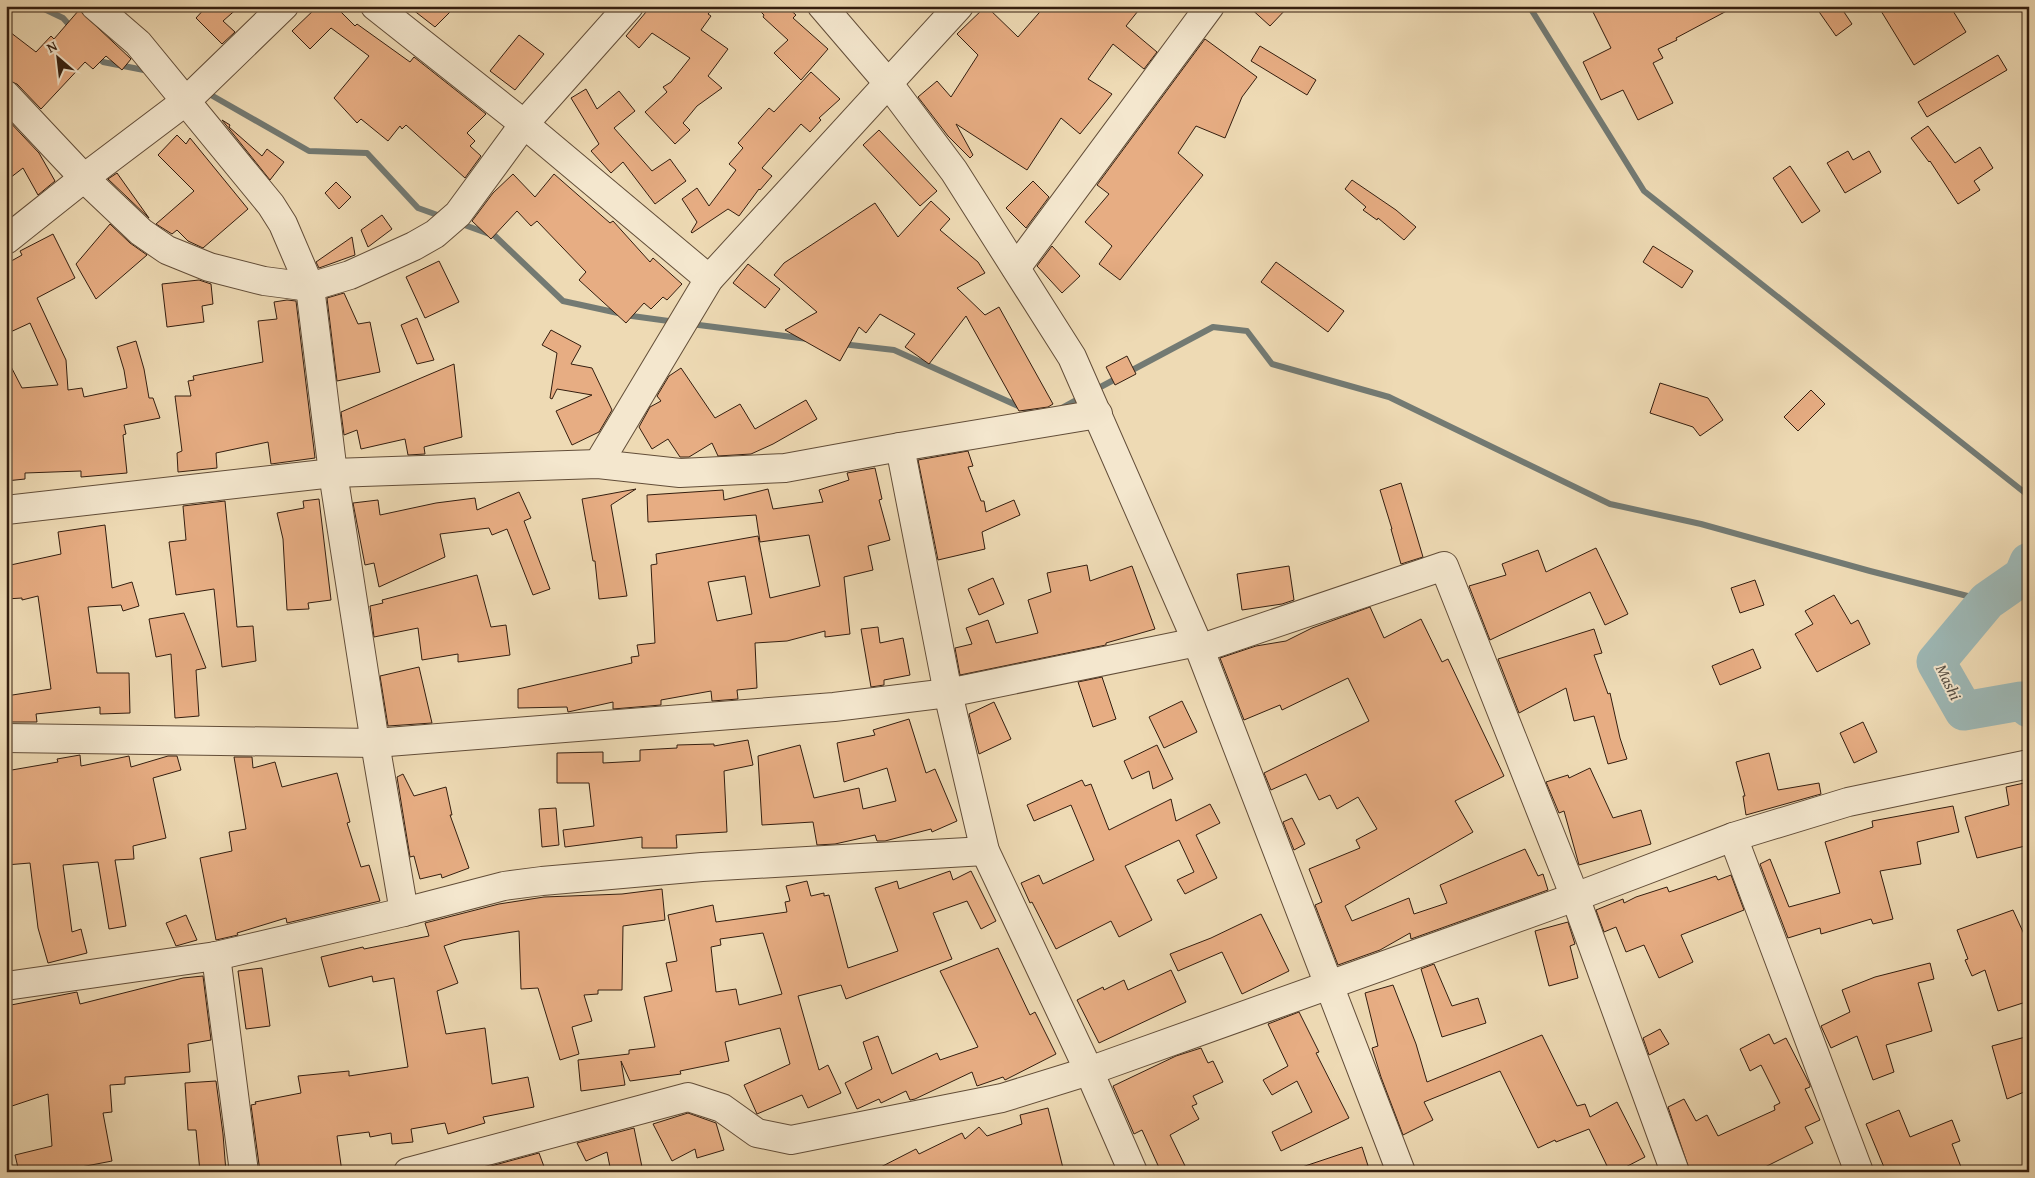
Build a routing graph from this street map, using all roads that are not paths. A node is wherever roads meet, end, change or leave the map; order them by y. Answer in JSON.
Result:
{"nodes":[{"id":1,"x":95,"y":6,"type":"edge"},
{"id":2,"x":284,"y":6,"type":"edge"},
{"id":3,"x":376,"y":6,"type":"edge"},
{"id":4,"x":629,"y":6,"type":"edge"},
{"id":5,"x":822,"y":6,"type":"edge"},
{"id":6,"x":959,"y":6,"type":"edge"},
{"id":7,"x":1210,"y":6,"type":"edge"},
{"id":8,"x":888,"y":83,"type":"junction"},
{"id":9,"x":6,"y":95,"type":"edge"},
{"id":10,"x":186,"y":100,"type":"junction"},
{"id":11,"x":524,"y":124,"type":"junction"},
{"id":12,"x":84,"y":178,"type":"junction"},
{"id":13,"x":6,"y":240,"type":"edge"},
{"id":14,"x":1016,"y":268,"type":"junction"},
{"id":15,"x":709,"y":279,"type":"junction"},
{"id":16,"x":310,"y":287,"type":"junction"},
{"id":17,"x":1098,"y":414,"type":"junction"},
{"id":18,"x":900,"y":447,"type":"junction"},
{"id":19,"x":598,"y":464,"type":"junction"},
{"id":20,"x":333,"y":473,"type":"junction"},
{"id":21,"x":6,"y":510,"type":"edge"},
{"id":22,"x":1198,"y":646,"type":"junction"},
{"id":23,"x":948,"y":693,"type":"junction"},
{"id":24,"x":6,"y":738,"type":"edge"},
{"id":25,"x":375,"y":743,"type":"junction"},
{"id":26,"x":2029,"y":764,"type":"edge"},
{"id":27,"x":1733,"y":836,"type":"junction"},
{"id":28,"x":986,"y":851,"type":"junction"},
{"id":29,"x":1575,"y":897,"type":"junction"},
{"id":30,"x":404,"y":912,"type":"junction"},
{"id":31,"x":216,"y":956,"type":"junction"},
{"id":32,"x":1328,"y":984,"type":"junction"},
{"id":33,"x":6,"y":986,"type":"edge"},
{"id":34,"x":1089,"y":1071,"type":"junction"},
{"id":35,"x":244,"y":1172,"type":"edge"},
{"id":36,"x":408,"y":1172,"type":"edge"},
{"id":37,"x":1133,"y":1172,"type":"edge"},
{"id":38,"x":1401,"y":1172,"type":"edge"},
{"id":39,"x":1675,"y":1172,"type":"edge"},
{"id":40,"x":1859,"y":1172,"type":"edge"}],
"edges":[{"from":1,"to":10,"type":"street"},
{"from":2,"to":10,"type":"street"},
{"from":3,"to":11,"type":"street"},
{"from":4,"to":11,"type":"street"},
{"from":5,"to":8,"type":"street"},
{"from":6,"to":8,"type":"street"},
{"from":7,"to":14,"type":"street"},
{"from":8,"to":14,"type":"street"},
{"from":8,"to":15,"type":"street"},
{"from":9,"to":12,"type":"street"},
{"from":10,"to":12,"type":"street"},
{"from":10,"to":16,"type":"street"},
{"from":11,"to":15,"type":"street"},
{"from":11,"to":16,"type":"street"},
{"from":12,"to":13,"type":"street"},
{"from":12,"to":16,"type":"street"},
{"from":14,"to":17,"type":"street"},
{"from":15,"to":19,"type":"street"},
{"from":16,"to":20,"type":"street"},
{"from":17,"to":18,"type":"street"},
{"from":17,"to":22,"type":"street"},
{"from":18,"to":19,"type":"street"},
{"from":18,"to":23,"type":"street"},
{"from":19,"to":20,"type":"street"},
{"from":20,"to":21,"type":"street"},
{"from":20,"to":25,"type":"street"},
{"from":22,"to":23,"type":"street"},
{"from":22,"to":29,"type":"street"},
{"from":22,"to":32,"type":"street"},
{"from":23,"to":25,"type":"street"},
{"from":23,"to":28,"type":"street"},
{"from":24,"to":25,"type":"street"},
{"from":25,"to":30,"type":"street"},
{"from":26,"to":27,"type":"street"},
{"from":27,"to":29,"type":"street"},
{"from":27,"to":40,"type":"street"},
{"from":28,"to":30,"type":"street"},
{"from":28,"to":34,"type":"street"},
{"from":29,"to":32,"type":"street"},
{"from":29,"to":39,"type":"street"},
{"from":30,"to":31,"type":"street"},
{"from":31,"to":33,"type":"street"},
{"from":31,"to":35,"type":"street"},
{"from":32,"to":34,"type":"street"},
{"from":32,"to":38,"type":"street"},
{"from":34,"to":36,"type":"street"},
{"from":34,"to":37,"type":"street"}]}
